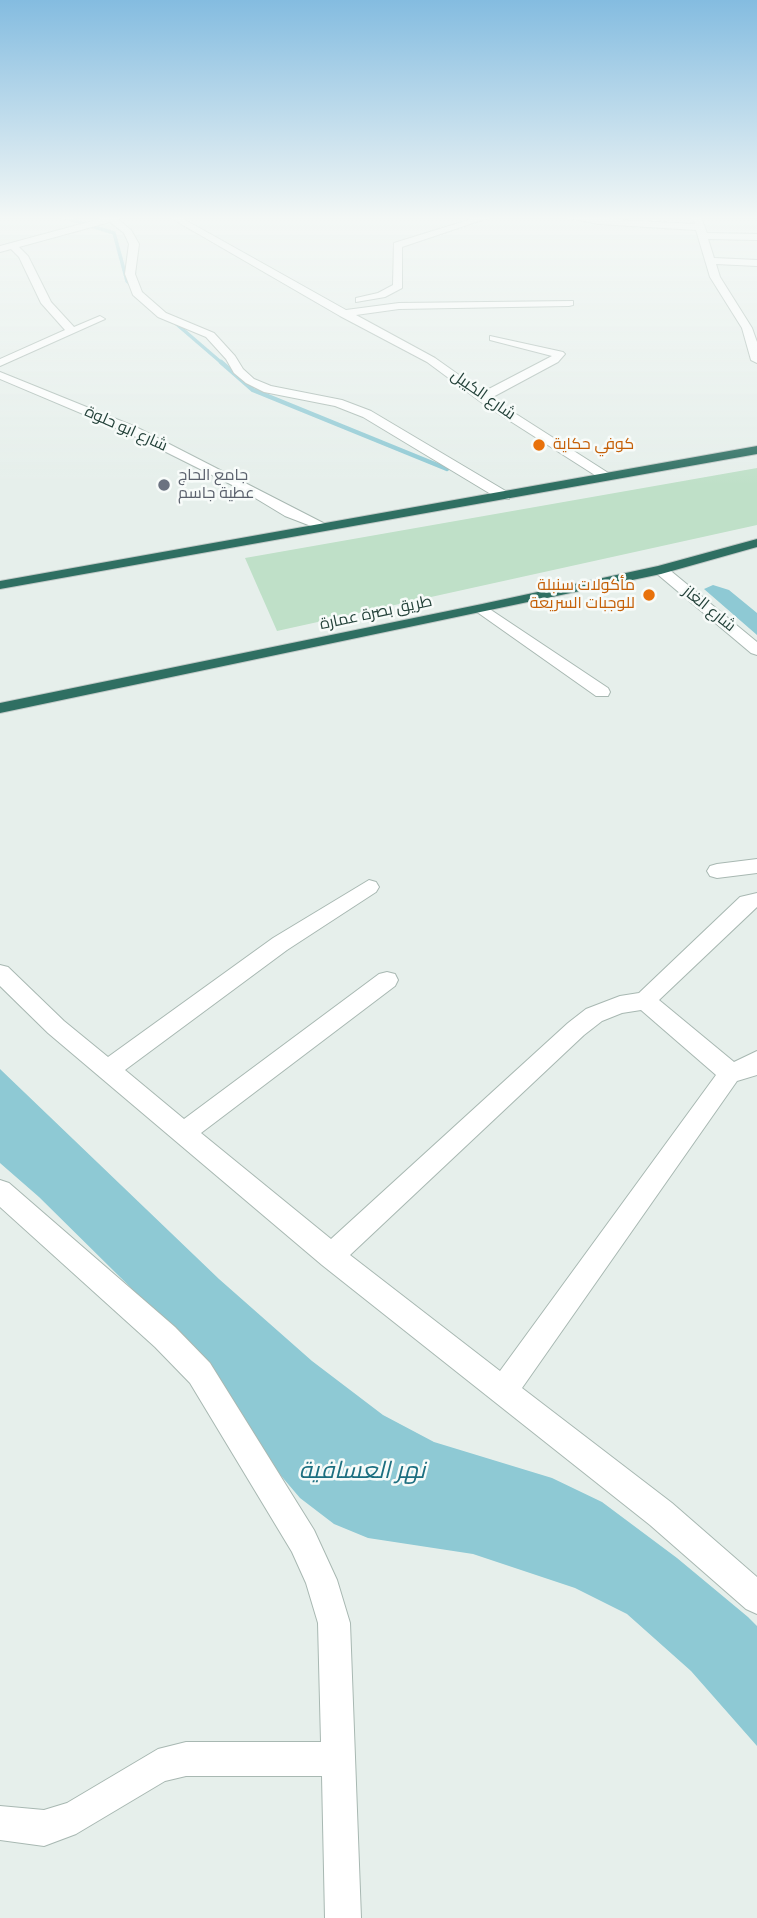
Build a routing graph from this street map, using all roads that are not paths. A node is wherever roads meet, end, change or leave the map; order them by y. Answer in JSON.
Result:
{"nodes":[{"id":1,"x":49,"y":307,"type":"edge"},
{"id":2,"x":152,"y":307,"type":"edge"},
{"id":3,"x":331,"y":307,"type":"edge"},
{"id":4,"x":396,"y":307,"type":"edge"},
{"id":5,"x":733,"y":307,"type":"edge"},
{"id":6,"x":344,"y":314,"type":"junction"},
{"id":7,"x":100,"y":319,"type":"dead end"},
{"id":8,"x":71,"y":330,"type":"junction"},
{"id":9,"x":494,"y":338,"type":"dead end"},
{"id":10,"x":757,"y":360,"type":"edge"},
{"id":11,"x":0,"y":363,"type":"edge"},
{"id":12,"x":0,"y":375,"type":"edge"},
{"id":13,"x":483,"y":397,"type":"junction"},
{"id":14,"x":757,"y":450,"type":"edge"},
{"id":15,"x":606,"y":476,"type":"junction"},
{"id":16,"x":504,"y":496,"type":"junction"},
{"id":17,"x":324,"y":527,"type":"junction"},
{"id":18,"x":757,"y":543,"type":"edge"},
{"id":19,"x":661,"y":569,"type":"junction"},
{"id":20,"x":0,"y":585,"type":"edge"},
{"id":21,"x":482,"y":609,"type":"junction"},
{"id":22,"x":757,"y":650,"type":"edge"},
{"id":23,"x":602,"y":692,"type":"dead end"},
{"id":24,"x":0,"y":708,"type":"edge"},
{"id":25,"x":757,"y":866,"type":"edge"},
{"id":26,"x":717,"y":871,"type":"dead end"},
{"id":27,"x":369,"y":887,"type":"dead end"},
{"id":28,"x":757,"y":900,"type":"edge"},
{"id":29,"x":0,"y":973,"type":"edge"},
{"id":30,"x":387,"y":980,"type":"dead end"},
{"id":31,"x":645,"y":1002,"type":"junction"},
{"id":32,"x":757,"y":1060,"type":"edge"},
{"id":33,"x":108,"y":1070,"type":"junction"},
{"id":34,"x":730,"y":1073,"type":"junction"},
{"id":35,"x":183,"y":1133,"type":"junction"},
{"id":36,"x":0,"y":1191,"type":"edge"},
{"id":37,"x":331,"y":1256,"type":"junction"},
{"id":38,"x":503,"y":1390,"type":"junction"},
{"id":39,"x":757,"y":1598,"type":"edge"},
{"id":40,"x":338,"y":1759,"type":"junction"},
{"id":41,"x":0,"y":1823,"type":"edge"},
{"id":42,"x":343,"y":1918,"type":"edge"}],
"edges":[{"from":1,"to":8,"type":"street"},
{"from":2,"to":16,"type":"street"},
{"from":3,"to":6,"type":"street","name":"شارع الكيبل"},
{"from":4,"to":6,"type":"street"},
{"from":5,"to":10,"type":"street"},
{"from":6,"to":13,"type":"street","name":"شارع الكيبل"},
{"from":7,"to":8,"type":"street"},
{"from":8,"to":11,"type":"street"},
{"from":9,"to":13,"type":"street"},
{"from":12,"to":17,"type":"street","name":"شارع ابو حلوة"},
{"from":13,"to":15,"type":"street","name":"شارع الكيبل"},
{"from":14,"to":15,"type":"highway"},
{"from":15,"to":16,"type":"highway"},
{"from":16,"to":17,"type":"highway"},
{"from":17,"to":20,"type":"highway"},
{"from":18,"to":19,"type":"highway","name":"طريق بصرة عمارة"},
{"from":19,"to":21,"type":"highway","name":"طريق بصرة عمارة"},
{"from":19,"to":22,"type":"street","name":"شارع الغاز"},
{"from":21,"to":23,"type":"street"},
{"from":21,"to":24,"type":"highway","name":"طريق بصرة عمارة"},
{"from":25,"to":26,"type":"street"},
{"from":27,"to":33,"type":"street"},
{"from":28,"to":31,"type":"street"},
{"from":29,"to":33,"type":"street"},
{"from":30,"to":35,"type":"street"},
{"from":31,"to":34,"type":"street"},
{"from":31,"to":37,"type":"street"},
{"from":32,"to":34,"type":"street"},
{"from":33,"to":35,"type":"street"},
{"from":34,"to":38,"type":"street"},
{"from":35,"to":37,"type":"street"},
{"from":36,"to":40,"type":"street"},
{"from":37,"to":38,"type":"street"},
{"from":38,"to":39,"type":"street"},
{"from":40,"to":41,"type":"street"},
{"from":40,"to":42,"type":"street"}]}
